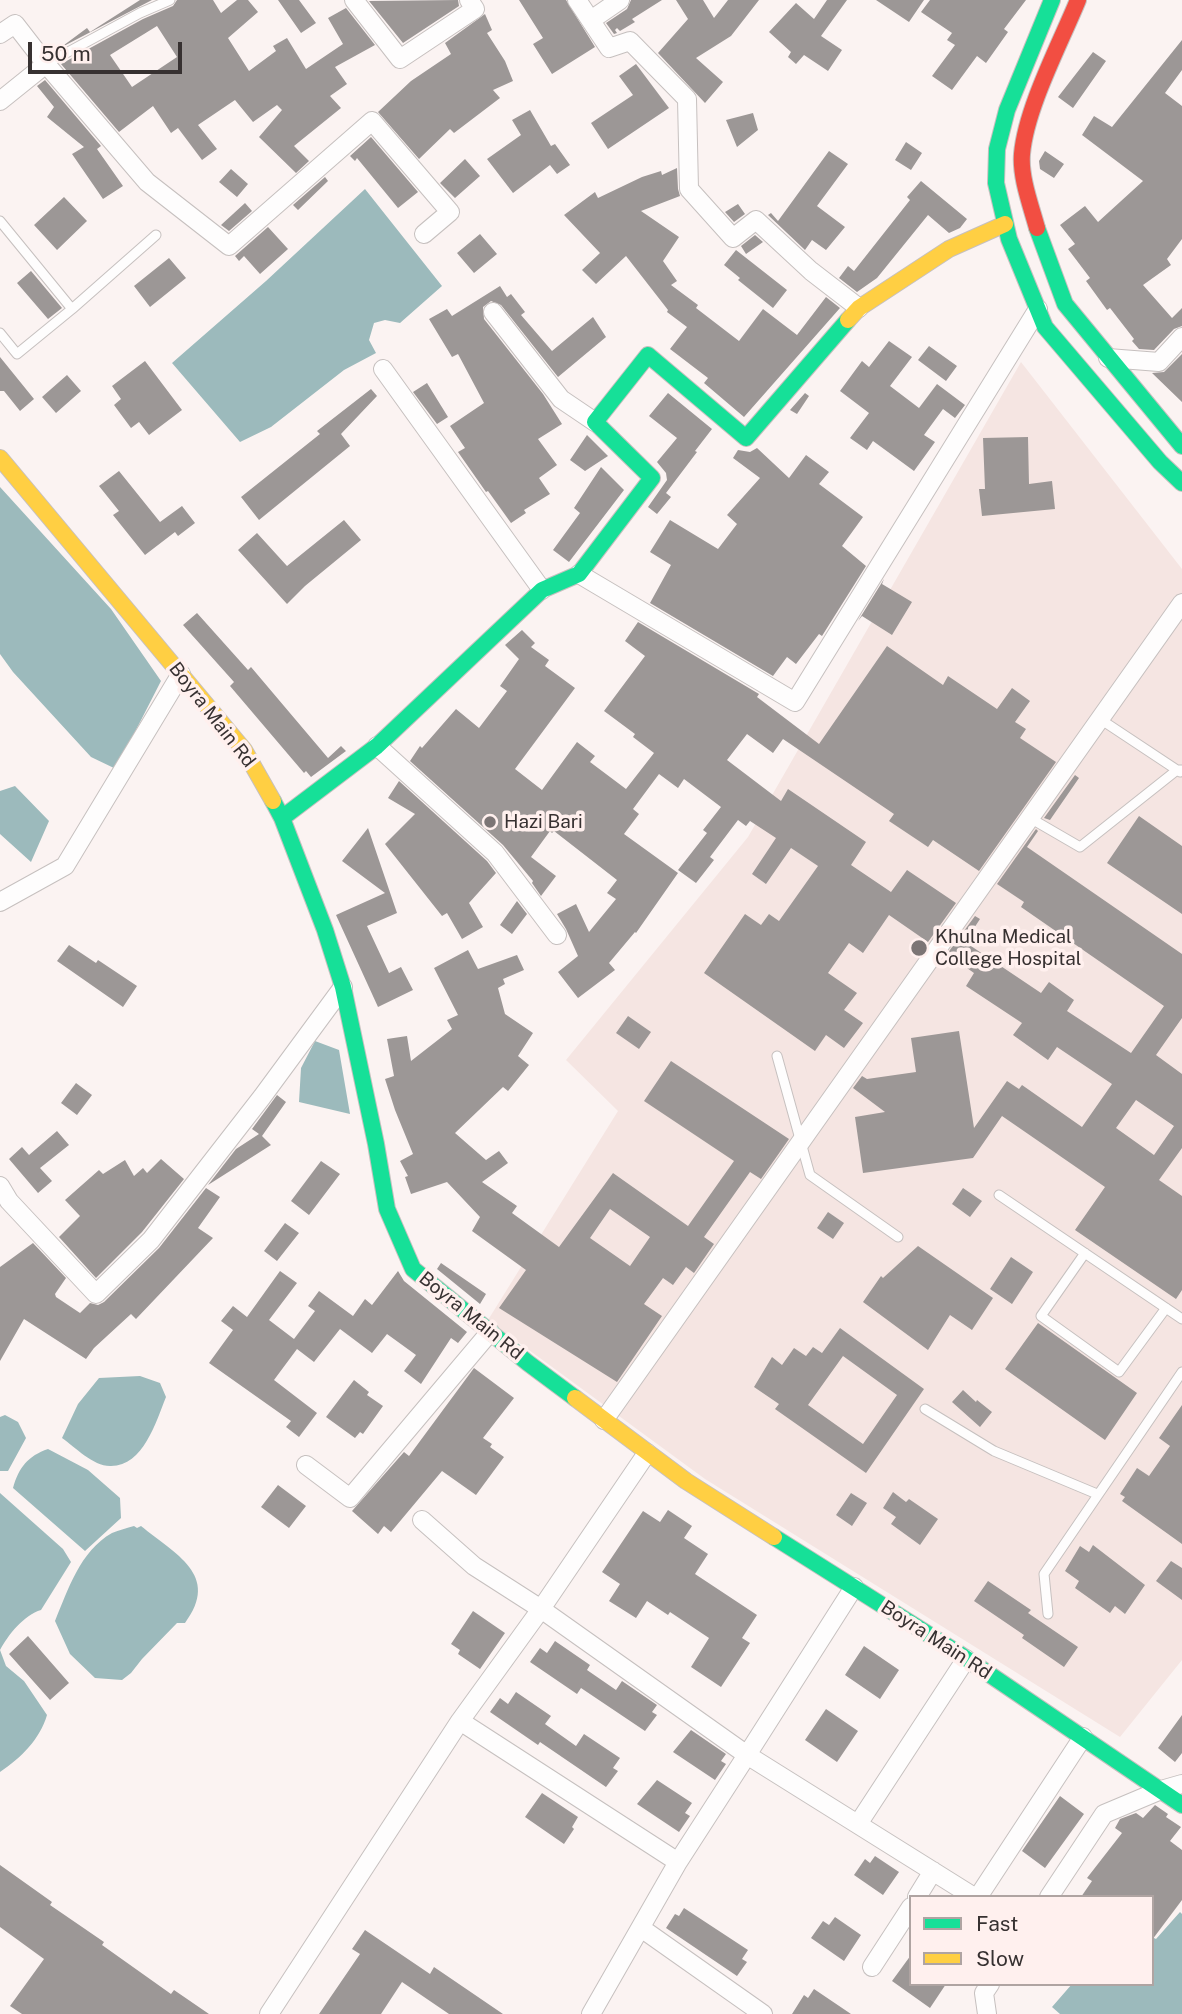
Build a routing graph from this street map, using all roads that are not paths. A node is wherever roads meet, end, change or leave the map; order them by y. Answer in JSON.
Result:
{"nodes":[{"id":1,"x":170,"y":0,"type":"edge"},
{"id":2,"x":354,"y":0,"type":"edge"},
{"id":3,"x":469,"y":0,"type":"edge"},
{"id":4,"x":577,"y":0,"type":"edge"},
{"id":5,"x":620,"y":0,"type":"edge"},
{"id":6,"x":1052,"y":0,"type":"edge"},
{"id":7,"x":1078,"y":0,"type":"edge"},
{"id":8,"x":591,"y":20,"type":"junction"},
{"id":9,"x":0,"y":34,"type":"edge"},
{"id":10,"x":46,"y":64,"type":"junction"},
{"id":11,"x":0,"y":101,"type":"edge"},
{"id":12,"x":0,"y":221,"type":"edge"},
{"id":13,"x":1005,"y":224,"type":"junction"},
{"id":14,"x":424,"y":234,"type":"dead end"},
{"id":15,"x":156,"y":235,"type":"dead end"},
{"id":16,"x":859,"y":308,"type":"junction"},
{"id":17,"x":72,"y":309,"type":"junction"},
{"id":18,"x":1038,"y":309,"type":"junction"},
{"id":19,"x":493,"y":312,"type":"dead end"},
{"id":20,"x":0,"y":333,"type":"edge"},
{"id":21,"x":1182,"y":337,"type":"edge"},
{"id":22,"x":1108,"y":358,"type":"junction"},
{"id":23,"x":383,"y":369,"type":"dead end"},
{"id":24,"x":595,"y":422,"type":"junction"},
{"id":25,"x":1182,"y":446,"type":"edge"},
{"id":26,"x":0,"y":458,"type":"edge"},
{"id":27,"x":1182,"y":483,"type":"edge"},
{"id":28,"x":579,"y":574,"type":"junction"},
{"id":29,"x":542,"y":590,"type":"junction"},
{"id":30,"x":1182,"y":603,"type":"edge"},
{"id":31,"x":181,"y":674,"type":"junction"},
{"id":32,"x":1100,"y":719,"type":"junction"},
{"id":33,"x":377,"y":746,"type":"junction"},
{"id":34,"x":1180,"y":771,"type":"edge"},
{"id":35,"x":282,"y":818,"type":"junction"},
{"id":36,"x":1030,"y":818,"type":"junction"},
{"id":37,"x":0,"y":902,"type":"edge"},
{"id":38,"x":556,"y":935,"type":"dead end"},
{"id":39,"x":343,"y":987,"type":"junction"},
{"id":40,"x":777,"y":1056,"type":"dead end"},
{"id":41,"x":800,"y":1145,"type":"junction"},
{"id":42,"x":0,"y":1186,"type":"edge"},
{"id":43,"x":999,"y":1195,"type":"dead end"},
{"id":44,"x":898,"y":1237,"type":"dead end"},
{"id":45,"x":1085,"y":1254,"type":"junction"},
{"id":46,"x":1166,"y":1308,"type":"junction"},
{"id":47,"x":1182,"y":1319,"type":"edge"},
{"id":48,"x":490,"y":1332,"type":"junction"},
{"id":49,"x":1182,"y":1372,"type":"edge"},
{"id":50,"x":925,"y":1409,"type":"dead end"},
{"id":51,"x":604,"y":1420,"type":"junction"},
{"id":52,"x":647,"y":1453,"type":"junction"},
{"id":53,"x":306,"y":1465,"type":"dead end"},
{"id":54,"x":1097,"y":1494,"type":"junction"},
{"id":55,"x":422,"y":1520,"type":"dead end"},
{"id":56,"x":854,"y":1587,"type":"junction"},
{"id":57,"x":541,"y":1609,"type":"junction"},
{"id":58,"x":1048,"y":1614,"type":"dead end"},
{"id":59,"x":966,"y":1659,"type":"junction"},
{"id":60,"x":460,"y":1721,"type":"junction"},
{"id":61,"x":1083,"y":1737,"type":"junction"},
{"id":62,"x":747,"y":1755,"type":"junction"},
{"id":63,"x":1182,"y":1784,"type":"edge"},
{"id":64,"x":1161,"y":1790,"type":"junction"},
{"id":65,"x":1182,"y":1805,"type":"edge"},
{"id":66,"x":858,"y":1824,"type":"junction"},
{"id":67,"x":678,"y":1862,"type":"junction"},
{"id":68,"x":933,"y":1871,"type":"junction"},
{"id":69,"x":918,"y":1895,"type":"edge"},
{"id":70,"x":973,"y":1895,"type":"edge"},
{"id":71,"x":977,"y":1895,"type":"edge"},
{"id":72,"x":1050,"y":1895,"type":"edge"},
{"id":73,"x":909,"y":1910,"type":"edge"},
{"id":74,"x":642,"y":1928,"type":"junction"},
{"id":75,"x":872,"y":1967,"type":"dead end"},
{"id":76,"x":989,"y":1986,"type":"edge"},
{"id":77,"x":268,"y":2014,"type":"edge"},
{"id":78,"x":591,"y":2014,"type":"edge"},
{"id":79,"x":763,"y":2014,"type":"edge"},
{"id":80,"x":986,"y":2014,"type":"edge"}],
"edges":[{"from":1,"to":10,"type":"lane"},
{"from":2,"to":3,"type":"street"},
{"from":4,"to":8,"type":"street"},
{"from":5,"to":8,"type":"street"},
{"from":6,"to":13,"type":"street"},
{"from":7,"to":22,"type":"street"},
{"from":8,"to":16,"type":"street"},
{"from":9,"to":10,"type":"street"},
{"from":10,"to":11,"type":"street"},
{"from":10,"to":14,"type":"street"},
{"from":12,"to":17,"type":"lane"},
{"from":13,"to":16,"type":"street"},
{"from":13,"to":18,"type":"street"},
{"from":15,"to":17,"type":"lane"},
{"from":16,"to":24,"type":"street"},
{"from":17,"to":20,"type":"lane"},
{"from":18,"to":27,"type":"street"},
{"from":18,"to":28,"type":"street"},
{"from":19,"to":24,"type":"street"},
{"from":21,"to":22,"type":"street"},
{"from":22,"to":25,"type":"street"},
{"from":23,"to":29,"type":"street"},
{"from":24,"to":28,"type":"street"},
{"from":26,"to":31,"type":"street","name":"Boyra Main Rd"},
{"from":28,"to":29,"type":"street"},
{"from":29,"to":33,"type":"street"},
{"from":30,"to":32,"type":"street"},
{"from":31,"to":35,"type":"street","name":"Boyra Main Rd"},
{"from":31,"to":37,"type":"street"},
{"from":32,"to":34,"type":"lane"},
{"from":32,"to":36,"type":"street"},
{"from":33,"to":35,"type":"street"},
{"from":33,"to":38,"type":"street"},
{"from":34,"to":36,"type":"lane"},
{"from":35,"to":39,"type":"street","name":"Boyra Main Rd"},
{"from":36,"to":41,"type":"street"},
{"from":39,"to":42,"type":"street"},
{"from":39,"to":48,"type":"street","name":"Boyra Main Rd"},
{"from":40,"to":41,"type":"lane"},
{"from":41,"to":44,"type":"lane"},
{"from":41,"to":51,"type":"street"},
{"from":43,"to":45,"type":"lane"},
{"from":45,"to":46,"type":"lane"},
{"from":45,"to":46,"type":"lane"},
{"from":46,"to":47,"type":"lane"},
{"from":48,"to":51,"type":"street","name":"Boyra Main Rd"},
{"from":48,"to":53,"type":"street"},
{"from":49,"to":54,"type":"lane"},
{"from":50,"to":54,"type":"lane"},
{"from":51,"to":52,"type":"street","name":"Boyra Main Rd"},
{"from":52,"to":56,"type":"street","name":"Boyra Main Rd"},
{"from":52,"to":57,"type":"street"},
{"from":54,"to":58,"type":"lane"},
{"from":55,"to":57,"type":"street"},
{"from":56,"to":59,"type":"street","name":"Boyra Main Rd"},
{"from":56,"to":62,"type":"street"},
{"from":57,"to":60,"type":"street"},
{"from":57,"to":62,"type":"street"},
{"from":59,"to":61,"type":"street","name":"Boyra Main Rd"},
{"from":59,"to":66,"type":"street"},
{"from":60,"to":67,"type":"street"},
{"from":60,"to":77,"type":"street"},
{"from":61,"to":64,"type":"street","name":"Boyra Main Rd"},
{"from":61,"to":71,"type":"street"},
{"from":62,"to":66,"type":"street"},
{"from":62,"to":67,"type":"street"},
{"from":63,"to":64,"type":"street"},
{"from":64,"to":65,"type":"street","name":"Boyra Main Rd"},
{"from":64,"to":72,"type":"street"},
{"from":66,"to":68,"type":"street"},
{"from":67,"to":74,"type":"street"},
{"from":68,"to":69,"type":"street"},
{"from":68,"to":70,"type":"street"},
{"from":73,"to":75,"type":"street"},
{"from":74,"to":78,"type":"street"},
{"from":74,"to":79,"type":"street"},
{"from":76,"to":80,"type":"street"}]}
